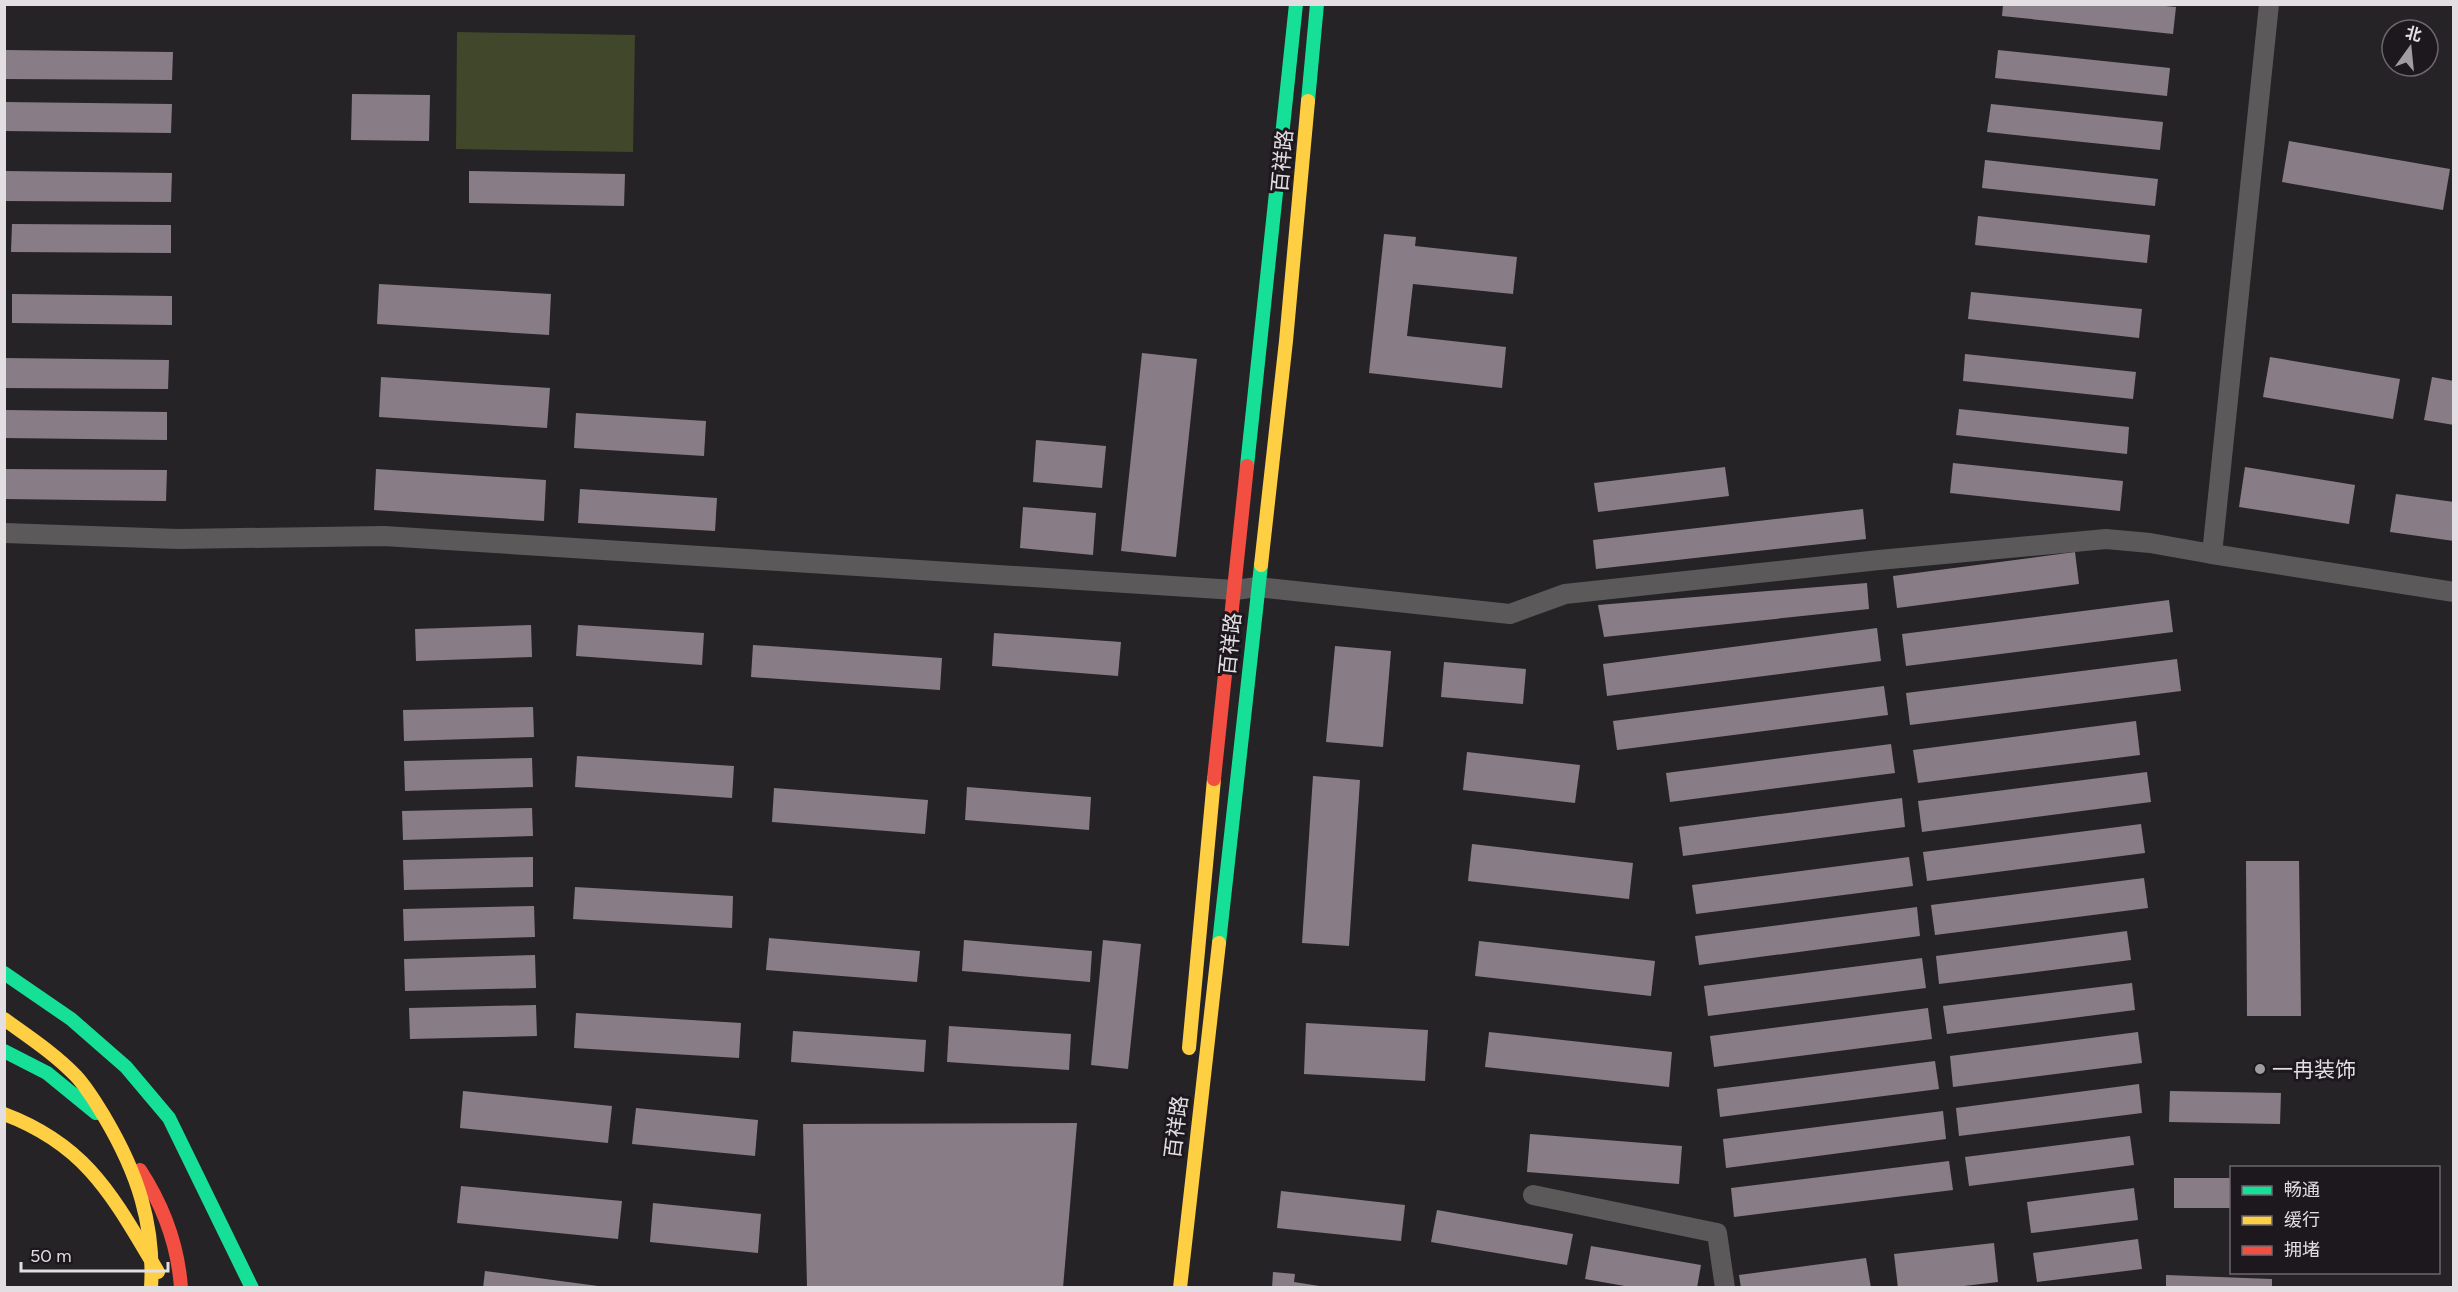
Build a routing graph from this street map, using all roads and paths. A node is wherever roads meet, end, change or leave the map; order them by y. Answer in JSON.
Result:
{"nodes":[{"id":1,"x":1296,"y":4,"type":"edge"},
{"id":2,"x":1317,"y":4,"type":"edge"},
{"id":3,"x":2270,"y":4,"type":"edge"},
{"id":4,"x":4,"y":533,"type":"edge"},
{"id":5,"x":2212,"y":554,"type":"junction"},
{"id":6,"x":1257,"y":587,"type":"junction"},
{"id":7,"x":1235,"y":590,"type":"junction"},
{"id":8,"x":2454,"y":592,"type":"edge"},
{"id":9,"x":4,"y":973,"type":"edge"},
{"id":10,"x":4,"y":1019,"type":"edge"},
{"id":11,"x":4,"y":1051,"type":"edge"},
{"id":12,"x":1188,"y":1060,"type":"dead end"},
{"id":13,"x":4,"y":1114,"type":"edge"},
{"id":14,"x":1533,"y":1194,"type":"dead end"},
{"id":15,"x":151,"y":1287,"type":"edge"},
{"id":16,"x":170,"y":1287,"type":"edge"},
{"id":17,"x":181,"y":1287,"type":"edge"},
{"id":18,"x":252,"y":1287,"type":"edge"},
{"id":19,"x":1180,"y":1287,"type":"edge"},
{"id":20,"x":1725,"y":1287,"type":"edge"}],
"edges":[{"from":1,"to":7,"type":"main road","name":"百祥路"},
{"from":2,"to":6,"type":"main road","name":"百祥路"},
{"from":3,"to":5,"type":"street"},
{"from":4,"to":7,"type":"street"},
{"from":5,"to":6,"type":"street"},
{"from":5,"to":8,"type":"street"},
{"from":6,"to":7,"type":"street"},
{"from":6,"to":19,"type":"main road","name":"百祥路"},
{"from":7,"to":12,"type":"main road","name":"百祥路"},
{"from":9,"to":18,"type":"main road"},
{"from":10,"to":15,"type":"main road","bridge":true},
{"from":11,"to":17,"type":"main road","bridge":true},
{"from":13,"to":16,"type":"main road","bridge":true},
{"from":14,"to":20,"type":"street"}]}
